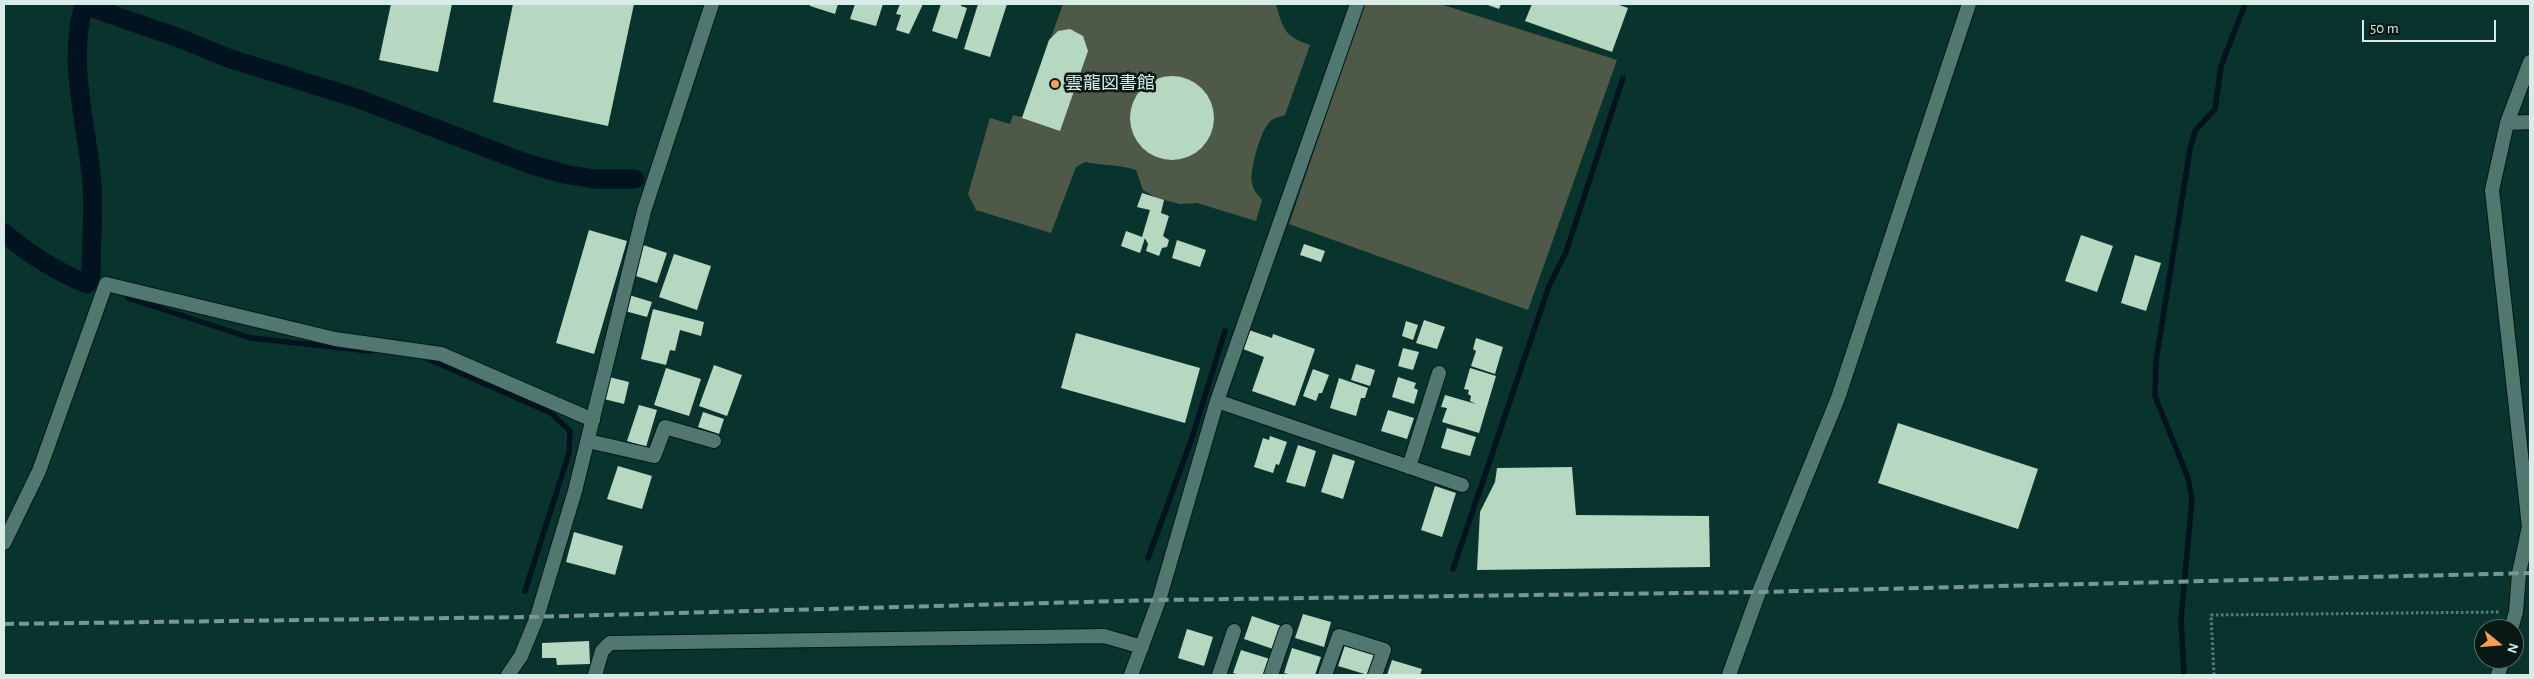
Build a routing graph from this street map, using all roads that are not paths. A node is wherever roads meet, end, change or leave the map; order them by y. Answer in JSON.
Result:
{"nodes":[{"id":1,"x":712,"y":4,"type":"edge"},
{"id":2,"x":1357,"y":4,"type":"edge"},
{"id":3,"x":1969,"y":4,"type":"edge"},
{"id":4,"x":2530,"y":62,"type":"edge"},
{"id":5,"x":2530,"y":122,"type":"edge"},
{"id":6,"x":2507,"y":123,"type":"junction"},
{"id":7,"x":1439,"y":373,"type":"dead end"},
{"id":8,"x":1217,"y":401,"type":"junction"},
{"id":9,"x":593,"y":420,"type":"junction"},
{"id":10,"x":588,"y":441,"type":"junction"},
{"id":11,"x":714,"y":441,"type":"dead end"},
{"id":12,"x":1408,"y":467,"type":"junction"},
{"id":13,"x":1462,"y":485,"type":"dead end"},
{"id":14,"x":4,"y":543,"type":"edge"},
{"id":15,"x":2530,"y":611,"type":"edge"},
{"id":16,"x":2516,"y":612,"type":"junction"},
{"id":17,"x":2514,"y":619,"type":"edge"},
{"id":18,"x":1234,"y":631,"type":"dead end"},
{"id":19,"x":1286,"y":631,"type":"dead end"},
{"id":20,"x":1142,"y":647,"type":"junction"},
{"id":21,"x":1134,"y":674,"type":"edge"},
{"id":22,"x":508,"y":675,"type":"edge"},
{"id":23,"x":595,"y":675,"type":"edge"},
{"id":24,"x":1219,"y":675,"type":"edge"},
{"id":25,"x":1271,"y":675,"type":"edge"},
{"id":26,"x":1325,"y":675,"type":"edge"},
{"id":27,"x":1376,"y":675,"type":"edge"},
{"id":28,"x":1729,"y":675,"type":"edge"}],
"edges":[{"from":1,"to":9,"type":"street"},
{"from":2,"to":8,"type":"street"},
{"from":3,"to":28,"type":"street"},
{"from":4,"to":6,"type":"street"},
{"from":5,"to":6,"type":"street"},
{"from":6,"to":16,"type":"street"},
{"from":7,"to":12,"type":"street"},
{"from":8,"to":12,"type":"street"},
{"from":8,"to":20,"type":"street"},
{"from":9,"to":10,"type":"street"},
{"from":9,"to":14,"type":"street"},
{"from":10,"to":11,"type":"street"},
{"from":10,"to":22,"type":"street"},
{"from":12,"to":13,"type":"street"},
{"from":15,"to":16,"type":"street"},
{"from":16,"to":17,"type":"street"},
{"from":18,"to":24,"type":"street"},
{"from":19,"to":25,"type":"street"},
{"from":20,"to":21,"type":"street"},
{"from":20,"to":23,"type":"street"},
{"from":26,"to":27,"type":"street"}]}
